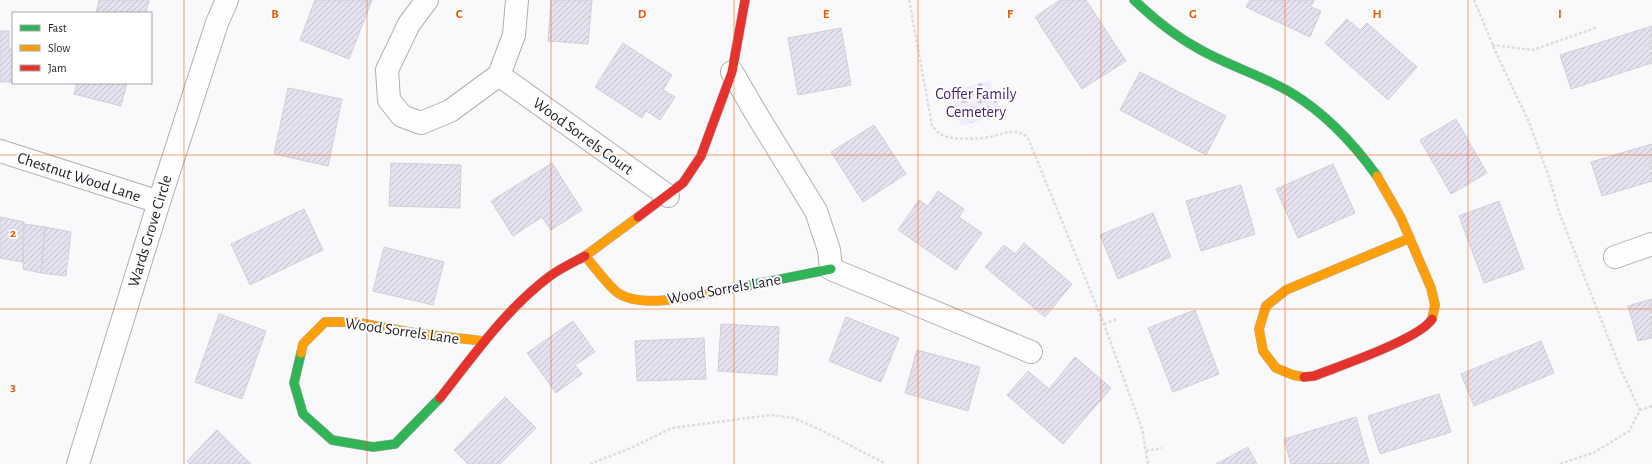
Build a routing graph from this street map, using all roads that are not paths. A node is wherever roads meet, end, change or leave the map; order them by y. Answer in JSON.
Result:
{"nodes":[{"id":1,"x":227,"y":0,"type":"edge"},
{"id":2,"x":427,"y":0,"type":"edge"},
{"id":3,"x":517,"y":0,"type":"edge"},
{"id":4,"x":745,"y":0,"type":"edge"},
{"id":5,"x":1134,"y":0,"type":"edge"},
{"id":6,"x":732,"y":72,"type":"junction"},
{"id":7,"x":499,"y":75,"type":"junction"},
{"id":8,"x":0,"y":151,"type":"edge"},
{"id":9,"x":668,"y":196,"type":"junction"},
{"id":10,"x":159,"y":202,"type":"junction"},
{"id":11,"x":1410,"y":238,"type":"junction"},
{"id":12,"x":1652,"y":244,"type":"edge"},
{"id":13,"x":586,"y":256,"type":"junction"},
{"id":14,"x":1615,"y":257,"type":"dead end"},
{"id":15,"x":831,"y":269,"type":"junction"},
{"id":16,"x":484,"y":341,"type":"junction"},
{"id":17,"x":1031,"y":352,"type":"dead end"},
{"id":18,"x":78,"y":464,"type":"edge"}],
"edges":[{"from":1,"to":10,"type":"street","name":"Wards Grove Circle"},
{"from":2,"to":7,"type":"street"},
{"from":3,"to":7,"type":"street"},
{"from":4,"to":6,"type":"street","name":"Wood Sorrels Lane"},
{"from":5,"to":11,"type":"street"},
{"from":6,"to":9,"type":"street","name":"Wood Sorrels Lane"},
{"from":6,"to":15,"type":"street"},
{"from":7,"to":9,"type":"street","name":"Wood Sorrels Court"},
{"from":8,"to":10,"type":"street","name":"Chestnut Wood Lane"},
{"from":9,"to":13,"type":"street","name":"Wood Sorrels Lane"},
{"from":10,"to":18,"type":"street","name":"Wards Grove Circle"},
{"from":11,"to":11,"type":"street"},
{"from":12,"to":14,"type":"street"},
{"from":13,"to":15,"type":"street","name":"Wood Sorrels Lane"},
{"from":13,"to":16,"type":"street","name":"Wood Sorrels Lane"},
{"from":15,"to":17,"type":"street"},
{"from":16,"to":16,"type":"street","name":"Wood Sorrels Lane"}]}
